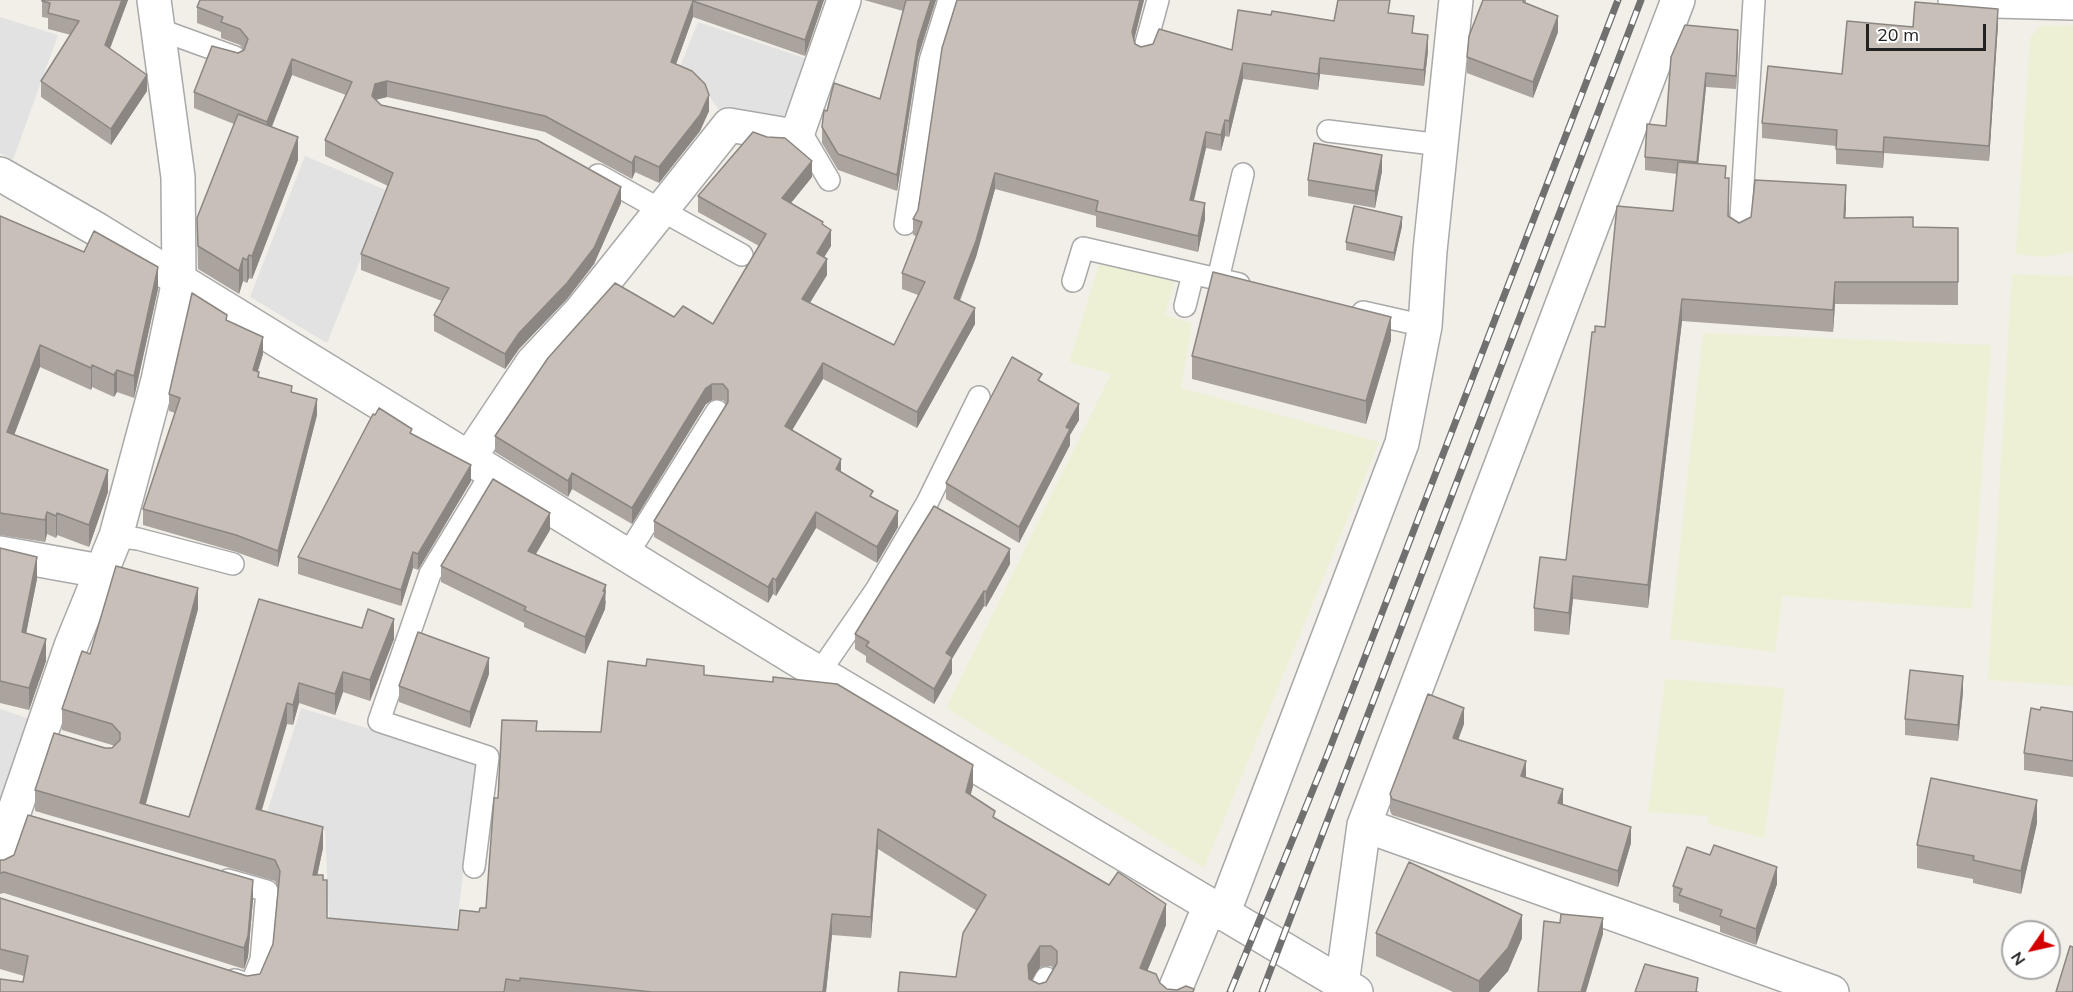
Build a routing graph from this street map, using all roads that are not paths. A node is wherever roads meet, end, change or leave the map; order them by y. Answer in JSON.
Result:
{"nodes":[{"id":1,"x":844,"y":0,"type":"edge"},
{"id":2,"x":949,"y":0,"type":"edge"},
{"id":3,"x":1158,"y":0,"type":"edge"},
{"id":4,"x":1456,"y":0,"type":"edge"},
{"id":5,"x":1678,"y":0,"type":"edge"},
{"id":6,"x":1754,"y":0,"type":"edge"},
{"id":7,"x":1955,"y":0,"type":"edge"},
{"id":8,"x":2073,"y":3,"type":"edge"},
{"id":9,"x":156,"y":14,"type":"edge"},
{"id":10,"x":1144,"y":51,"type":"edge"},
{"id":11,"x":235,"y":57,"type":"edge"},
{"id":12,"x":799,"y":129,"type":"junction"},
{"id":13,"x":1328,"y":131,"type":"dead end"},
{"id":14,"x":1441,"y":146,"type":"junction"},
{"id":15,"x":582,"y":166,"type":"edge"},
{"id":16,"x":0,"y":174,"type":"edge"},
{"id":17,"x":1243,"y":174,"type":"dead end"},
{"id":18,"x":829,"y":180,"type":"dead end"},
{"id":19,"x":663,"y":210,"type":"junction"},
{"id":20,"x":905,"y":224,"type":"dead end"},
{"id":21,"x":1740,"y":233,"type":"edge"},
{"id":22,"x":742,"y":255,"type":"dead end"},
{"id":23,"x":1193,"y":274,"type":"junction"},
{"id":24,"x":1218,"y":279,"type":"junction"},
{"id":25,"x":179,"y":280,"type":"junction"},
{"id":26,"x":1073,"y":281,"type":"dead end"},
{"id":27,"x":1264,"y":290,"type":"edge"},
{"id":28,"x":1185,"y":306,"type":"dead end"},
{"id":29,"x":1344,"y":308,"type":"edge"},
{"id":30,"x":1425,"y":326,"type":"junction"},
{"id":31,"x":979,"y":397,"type":"dead end"},
{"id":32,"x":717,"y":411,"type":"dead end"},
{"id":33,"x":481,"y":465,"type":"junction"},
{"id":34,"x":927,"y":503,"type":"junction"},
{"id":35,"x":945,"y":514,"type":"edge"},
{"id":36,"x":116,"y":536,"type":"junction"},
{"id":37,"x":0,"y":553,"type":"edge"},
{"id":38,"x":627,"y":555,"type":"junction"},
{"id":39,"x":233,"y":564,"type":"dead end"},
{"id":40,"x":100,"y":571,"type":"junction"},
{"id":41,"x":819,"y":673,"type":"junction"},
{"id":42,"x":1364,"y":825,"type":"junction"},
{"id":43,"x":0,"y":863,"type":"edge"},
{"id":44,"x":474,"y":867,"type":"dead end"},
{"id":45,"x":212,"y":875,"type":"edge"},
{"id":46,"x":1217,"y":909,"type":"junction"},
{"id":47,"x":217,"y":974,"type":"edge"},
{"id":48,"x":1349,"y":988,"type":"edge"},
{"id":49,"x":250,"y":989,"type":"edge"},
{"id":50,"x":1174,"y":992,"type":"edge"},
{"id":51,"x":1832,"y":992,"type":"edge"}],
"edges":[{"from":1,"to":12,"type":"street"},
{"from":2,"to":20,"type":"lane"},
{"from":3,"to":10,"type":"lane"},
{"from":4,"to":14,"type":"street"},
{"from":5,"to":42,"type":"street"},
{"from":6,"to":21,"type":"lane"},
{"from":7,"to":8,"type":"street"},
{"from":9,"to":11,"type":"lane"},
{"from":9,"to":25,"type":"street"},
{"from":12,"to":18,"type":"lane"},
{"from":12,"to":19,"type":"street"},
{"from":13,"to":14,"type":"lane"},
{"from":14,"to":30,"type":"street"},
{"from":15,"to":19,"type":"lane"},
{"from":16,"to":25,"type":"street"},
{"from":17,"to":24,"type":"lane"},
{"from":19,"to":22,"type":"lane"},
{"from":19,"to":33,"type":"street"},
{"from":23,"to":24,"type":"lane"},
{"from":23,"to":26,"type":"lane"},
{"from":23,"to":28,"type":"lane"},
{"from":24,"to":27,"type":"lane"},
{"from":25,"to":33,"type":"street"},
{"from":25,"to":36,"type":"street"},
{"from":29,"to":30,"type":"lane"},
{"from":30,"to":46,"type":"street"},
{"from":31,"to":34,"type":"lane"},
{"from":32,"to":38,"type":"lane"},
{"from":33,"to":38,"type":"street"},
{"from":33,"to":44,"type":"lane"},
{"from":34,"to":35,"type":"lane"},
{"from":34,"to":41,"type":"lane"},
{"from":36,"to":39,"type":"lane"},
{"from":36,"to":40,"type":"street"},
{"from":37,"to":40,"type":"street"},
{"from":38,"to":41,"type":"street"},
{"from":40,"to":43,"type":"street"},
{"from":41,"to":46,"type":"street"},
{"from":42,"to":48,"type":"street"},
{"from":42,"to":51,"type":"street"},
{"from":45,"to":49,"type":"lane"},
{"from":46,"to":48,"type":"street"},
{"from":46,"to":50,"type":"street"},
{"from":47,"to":49,"type":"lane"}]}
